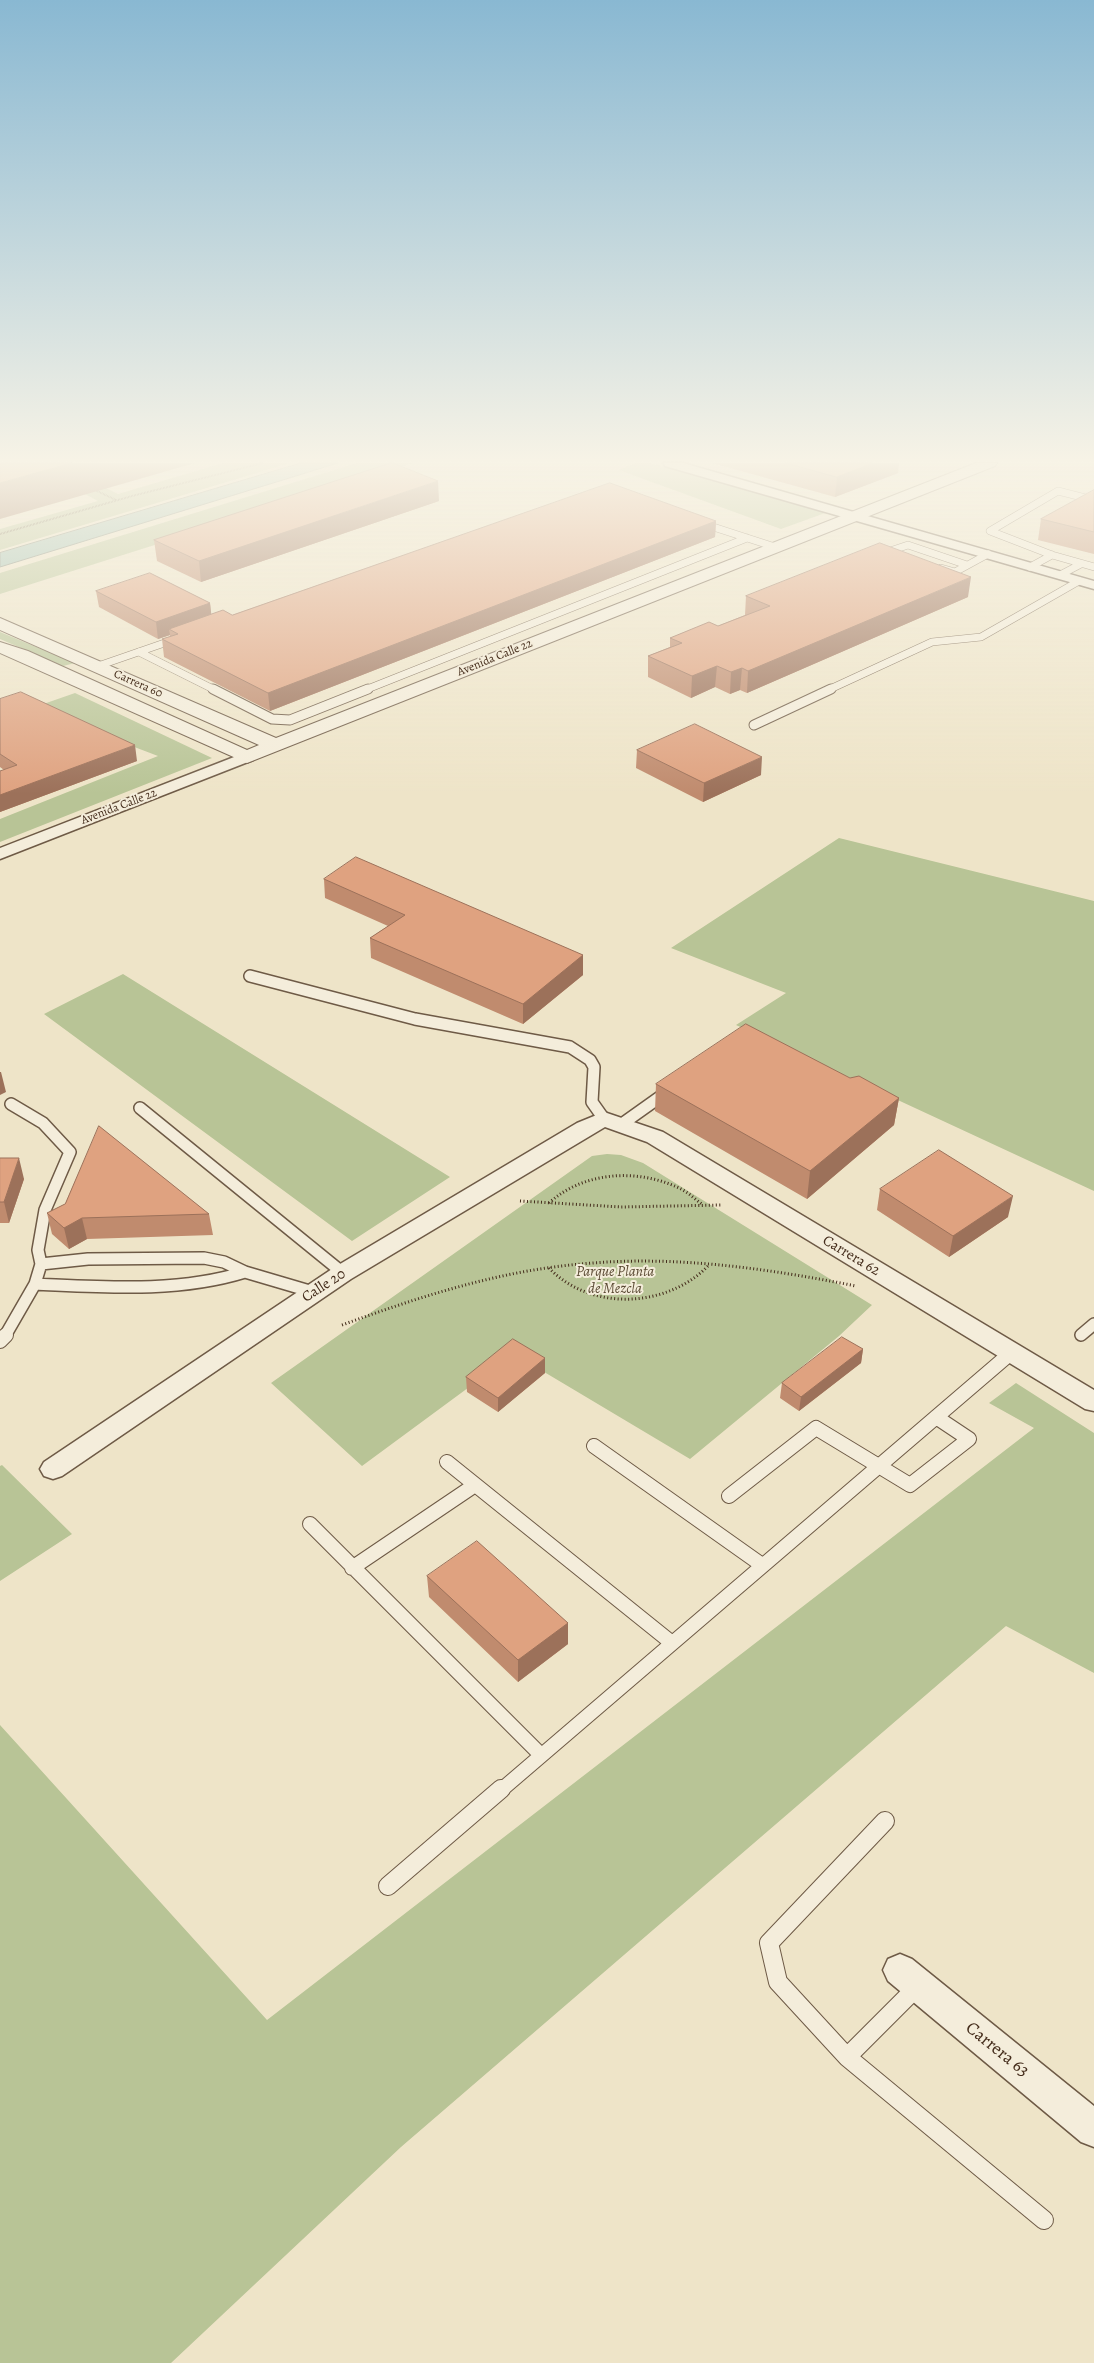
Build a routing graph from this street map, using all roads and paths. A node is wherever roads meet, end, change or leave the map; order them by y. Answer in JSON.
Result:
{"nodes":[{"id":1,"x":658,"y":573,"type":"edge"},
{"id":2,"x":711,"y":573,"type":"edge"},
{"id":3,"x":1051,"y":573,"type":"edge"},
{"id":4,"x":1065,"y":573,"type":"edge"},
{"id":5,"x":1060,"y":576,"type":"junction"},
{"id":6,"x":1078,"y":581,"type":"junction"},
{"id":7,"x":1094,"y":585,"type":"edge"},
{"id":8,"x":0,"y":623,"type":"edge"},
{"id":9,"x":184,"y":636,"type":"edge"},
{"id":10,"x":0,"y":646,"type":"edge"},
{"id":11,"x":139,"y":652,"type":"junction"},
{"id":12,"x":98,"y":666,"type":"junction"},
{"id":13,"x":71,"y":676,"type":"junction"},
{"id":14,"x":754,"y":725,"type":"dead end"},
{"id":15,"x":275,"y":746,"type":"junction"},
{"id":16,"x":246,"y":757,"type":"junction"},
{"id":17,"x":0,"y":854,"type":"edge"},
{"id":18,"x":250,"y":976,"type":"dead end"},
{"id":19,"x":679,"y":1084,"type":"edge"},
{"id":20,"x":11,"y":1104,"type":"dead end"},
{"id":21,"x":140,"y":1108,"type":"dead end"},
{"id":22,"x":613,"y":1122,"type":"junction"},
{"id":23,"x":520,"y":1201,"type":"dead end"},
{"id":24,"x":548,"y":1204,"type":"junction"},
{"id":25,"x":722,"y":1205,"type":"dead end"},
{"id":26,"x":703,"y":1206,"type":"junction"},
{"id":27,"x":41,"y":1264,"type":"junction"},
{"id":28,"x":710,"y":1265,"type":"junction"},
{"id":29,"x":549,"y":1268,"type":"junction"},
{"id":30,"x":245,"y":1272,"type":"junction"},
{"id":31,"x":343,"y":1273,"type":"junction"},
{"id":32,"x":35,"y":1284,"type":"junction"},
{"id":33,"x":858,"y":1287,"type":"dead end"},
{"id":34,"x":313,"y":1292,"type":"junction"},
{"id":35,"x":1094,"y":1324,"type":"edge"},
{"id":36,"x":342,"y":1325,"type":"dead end"},
{"id":37,"x":1081,"y":1335,"type":"dead end"},
{"id":38,"x":0,"y":1341,"type":"edge"},
{"id":39,"x":1012,"y":1352,"type":"junction"},
{"id":40,"x":1094,"y":1402,"type":"edge"},
{"id":41,"x":936,"y":1417,"type":"junction"},
{"id":42,"x":594,"y":1446,"type":"dead end"},
{"id":43,"x":447,"y":1462,"type":"dead end"},
{"id":44,"x":878,"y":1466,"type":"junction"},
{"id":45,"x":53,"y":1469,"type":"dead end"},
{"id":46,"x":475,"y":1485,"type":"junction"},
{"id":47,"x":729,"y":1496,"type":"dead end"},
{"id":48,"x":310,"y":1524,"type":"dead end"},
{"id":49,"x":762,"y":1565,"type":"junction"},
{"id":50,"x":352,"y":1568,"type":"junction"},
{"id":51,"x":672,"y":1643,"type":"junction"},
{"id":52,"x":541,"y":1755,"type":"junction"},
{"id":53,"x":885,"y":1821,"type":"dead end"},
{"id":54,"x":388,"y":1886,"type":"dead end"},
{"id":55,"x":909,"y":1978,"type":"joint"},
{"id":56,"x":847,"y":2057,"type":"junction"},
{"id":57,"x":1094,"y":2129,"type":"edge"},
{"id":58,"x":1044,"y":2220,"type":"dead end"}],
"edges":[{"from":1,"to":11,"type":"lane"},
{"from":2,"to":15,"type":"street","name":"Avenida Calle 22"},
{"from":3,"to":5,"type":"street"},
{"from":4,"to":5,"type":"lane"},
{"from":5,"to":6,"type":"street"},
{"from":6,"to":7,"type":"street"},
{"from":6,"to":14,"type":"lane"},
{"from":8,"to":12,"type":"street","name":"Carrera 60"},
{"from":9,"to":11,"type":"lane"},
{"from":10,"to":13,"type":"street","name":"Carrera 60"},
{"from":11,"to":12,"type":"lane"},
{"from":12,"to":13,"type":"street"},
{"from":12,"to":15,"type":"street","name":"Carrera 60"},
{"from":13,"to":16,"type":"street","name":"Carrera 60"},
{"from":15,"to":16,"type":"street","name":"Avenida Calle 22"},
{"from":16,"to":17,"type":"street","name":"Avenida Calle 22"},
{"from":18,"to":22,"type":"lane"},
{"from":19,"to":22,"type":"lane"},
{"from":20,"to":27,"type":"lane"},
{"from":21,"to":31,"type":"lane"},
{"from":22,"to":31,"type":"street","name":"Calle 20"},
{"from":22,"to":39,"type":"street","name":"Carrera 62"},
{"from":23,"to":24,"type":"path"},
{"from":24,"to":26,"type":"path"},
{"from":24,"to":26,"type":"path"},
{"from":25,"to":26,"type":"path"},
{"from":27,"to":30,"type":"lane"},
{"from":27,"to":32,"type":"lane"},
{"from":28,"to":29,"type":"path"},
{"from":28,"to":29,"type":"path"},
{"from":28,"to":33,"type":"path"},
{"from":29,"to":36,"type":"path"},
{"from":30,"to":32,"type":"lane"},
{"from":30,"to":34,"type":"lane"},
{"from":31,"to":34,"type":"street","name":"Calle 20"},
{"from":32,"to":38,"type":"lane"},
{"from":34,"to":45,"type":"street","name":"Calle 20"},
{"from":35,"to":37,"type":"lane"},
{"from":39,"to":40,"type":"street","name":"Carrera 62"},
{"from":39,"to":41,"type":"lane"},
{"from":41,"to":44,"type":"lane"},
{"from":41,"to":44,"type":"lane"},
{"from":42,"to":49,"type":"lane"},
{"from":43,"to":46,"type":"lane"},
{"from":44,"to":47,"type":"lane"},
{"from":44,"to":49,"type":"lane"},
{"from":46,"to":50,"type":"lane"},
{"from":46,"to":51,"type":"lane"},
{"from":48,"to":50,"type":"lane"},
{"from":49,"to":51,"type":"lane"},
{"from":50,"to":52,"type":"lane"},
{"from":51,"to":52,"type":"lane"},
{"from":52,"to":54,"type":"lane"},
{"from":53,"to":56,"type":"lane"},
{"from":55,"to":56,"type":"lane"},
{"from":55,"to":57,"type":"street","name":"Carrera 63"},
{"from":56,"to":58,"type":"lane"}]}
